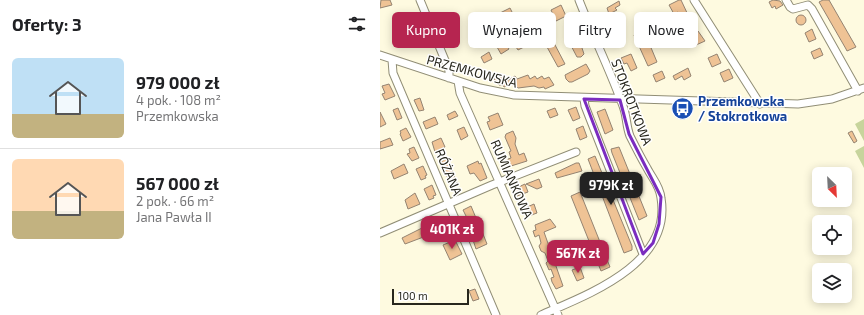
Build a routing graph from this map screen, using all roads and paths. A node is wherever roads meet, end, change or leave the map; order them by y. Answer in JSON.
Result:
{"nodes":[{"id":1,"x":420,"y":0,"type":"edge"},
{"id":2,"x":579,"y":0,"type":"edge"},
{"id":3,"x":694,"y":0,"type":"edge"},
{"id":4,"x":786,"y":0,"type":"edge"},
{"id":5,"x":380,"y":55,"type":"edge"},
{"id":6,"x":392,"y":60,"type":"junction"},
{"id":7,"x":449,"y":78,"type":"junction"},
{"id":8,"x":458,"y":81,"type":"junction"},
{"id":9,"x":861,"y":90,"type":"edge"},
{"id":10,"x":584,"y":99,"type":"junction"},
{"id":11,"x":620,"y":100,"type":"junction"},
{"id":12,"x":760,"y":104,"type":"junction"},
{"id":13,"x":576,"y":152,"type":"dead end"},
{"id":14,"x":500,"y":182,"type":"junction"},
{"id":15,"x":449,"y":203,"type":"junction"},
{"id":16,"x":380,"y":233,"type":"edge"},
{"id":17,"x":643,"y":254,"type":"junction"},
{"id":18,"x":556,"y":312,"type":"edge"},
{"id":19,"x":496,"y":315,"type":"edge"},
{"id":20,"x":541,"y":315,"type":"edge"}],
"edges":[{"from":1,"to":7,"type":"street"},
{"from":2,"to":11,"type":"street","name":"STOKROTKOWA"},
{"from":3,"to":12,"type":"street"},
{"from":4,"to":9,"type":"street"},
{"from":5,"to":6,"type":"street","name":"PRZEMKOWSKA"},
{"from":6,"to":7,"type":"street","name":"PRZEMKOWSKA"},
{"from":6,"to":15,"type":"street","name":"RÓŻANA"},
{"from":7,"to":8,"type":"street","name":"PRZEMKOWSKA"},
{"from":8,"to":10,"type":"street","name":"PRZEMKOWSKA"},
{"from":8,"to":14,"type":"street","name":"RUMIANKOWA"},
{"from":9,"to":12,"type":"street","name":"PRZEMKOWSKA"},
{"from":10,"to":11,"type":"street","name":"PRZEMKOWSKA"},
{"from":10,"to":17,"type":"street"},
{"from":11,"to":12,"type":"street","name":"PRZEMKOWSKA"},
{"from":11,"to":17,"type":"street","name":"STOKROTKOWA"},
{"from":13,"to":14,"type":"street"},
{"from":14,"to":15,"type":"street"},
{"from":14,"to":18,"type":"street","name":"RUMIANKOWA"},
{"from":15,"to":16,"type":"street"},
{"from":15,"to":19,"type":"street","name":"RÓŻANA"},
{"from":17,"to":18,"type":"street","name":"STOKROTKOWA"},
{"from":18,"to":20,"type":"street","name":"STOKROTKOWA"}]}
